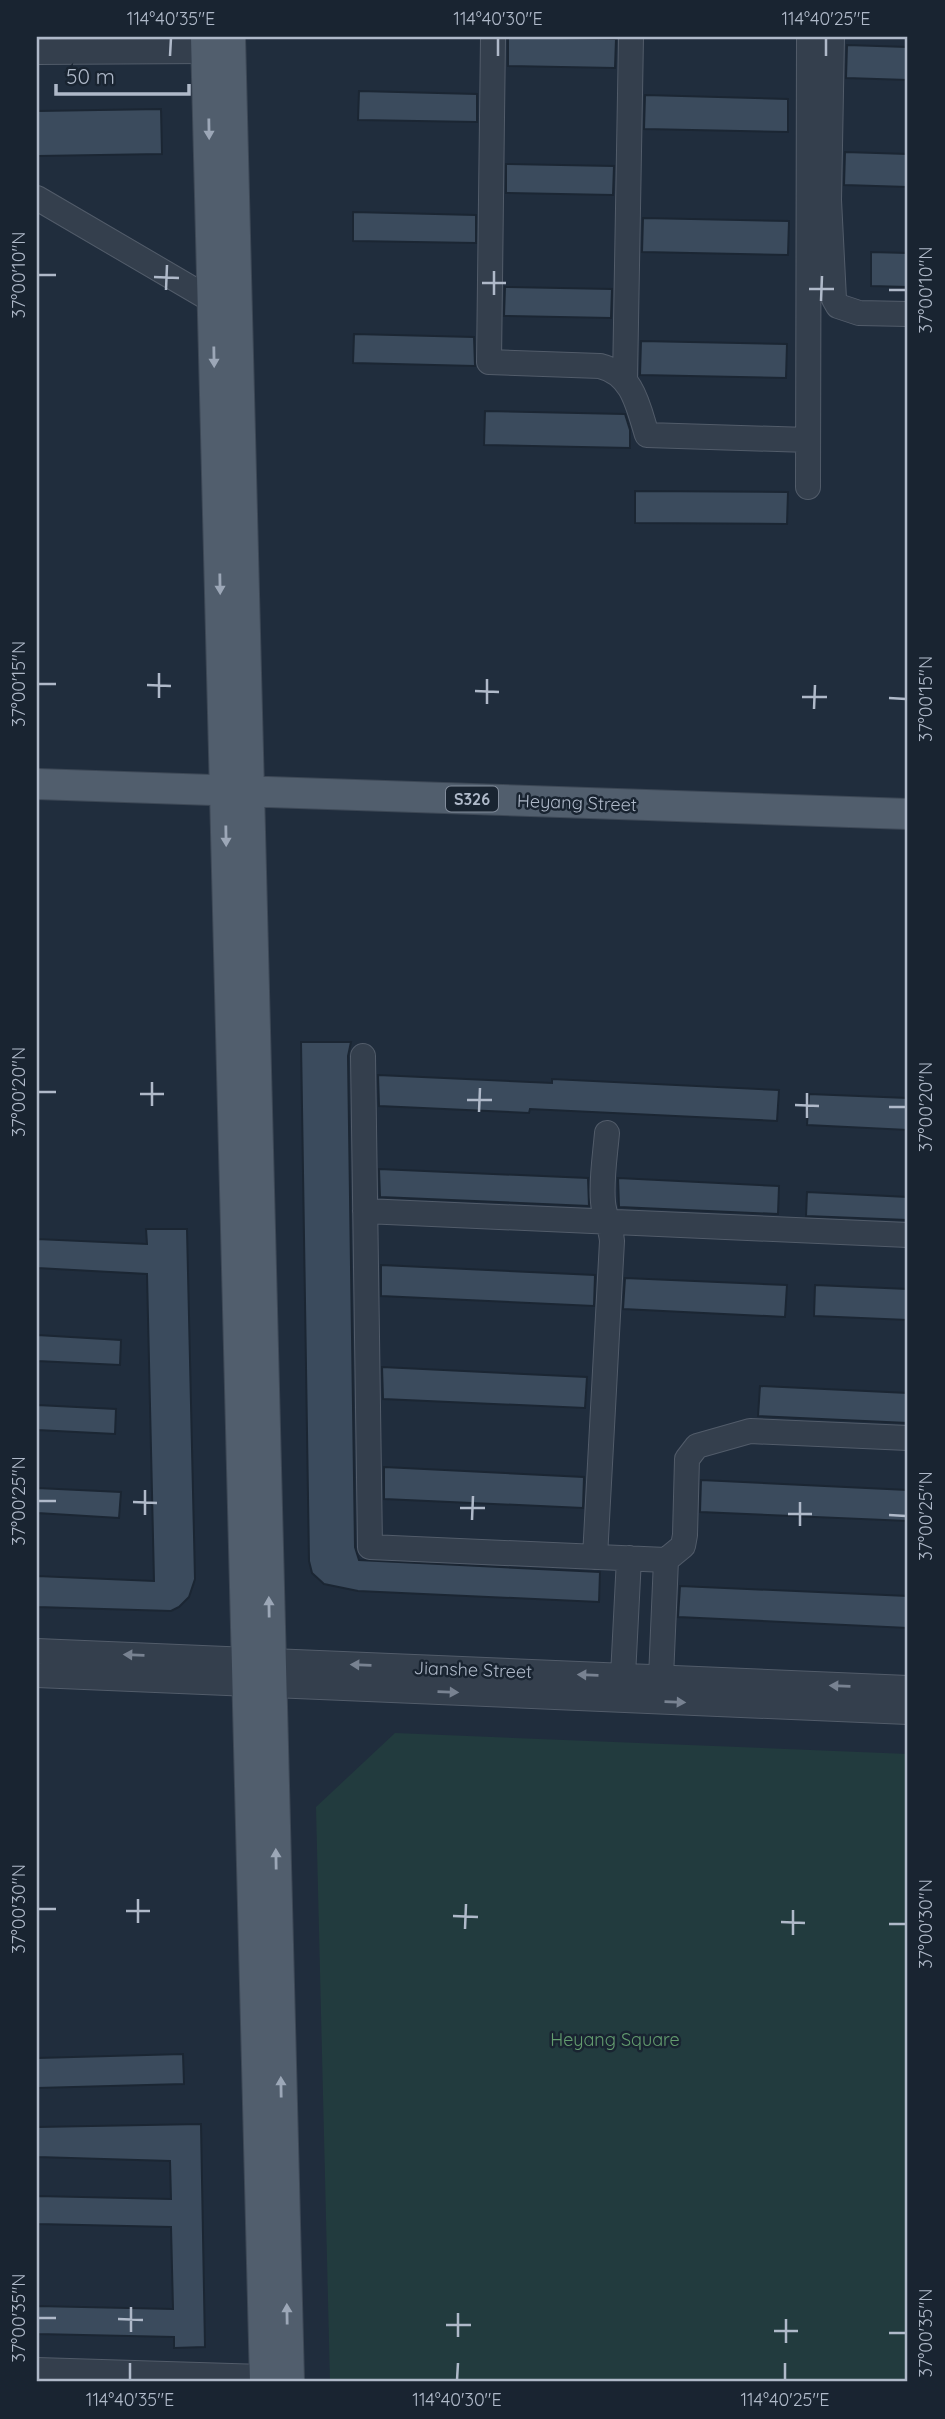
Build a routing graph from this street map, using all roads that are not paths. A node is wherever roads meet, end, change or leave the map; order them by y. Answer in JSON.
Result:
{"nodes":[{"id":1,"x":493,"y":37,"type":"edge"},
{"id":2,"x":631,"y":37,"type":"edge"},
{"id":3,"x":809,"y":37,"type":"edge"},
{"id":4,"x":832,"y":37,"type":"edge"},
{"id":5,"x":214,"y":42,"type":"edge"},
{"id":6,"x":37,"y":52,"type":"edge"},
{"id":7,"x":37,"y":198,"type":"edge"},
{"id":8,"x":213,"y":301,"type":"junction"},
{"id":9,"x":908,"y":314,"type":"edge"},
{"id":10,"x":625,"y":380,"type":"junction"},
{"id":11,"x":808,"y":440,"type":"junction"},
{"id":12,"x":808,"y":487,"type":"dead end"},
{"id":13,"x":37,"y":769,"type":"edge"},
{"id":14,"x":37,"y":784,"type":"edge"},
{"id":15,"x":237,"y":784,"type":"junction"},
{"id":16,"x":908,"y":799,"type":"edge"},
{"id":17,"x":908,"y":814,"type":"edge"},
{"id":18,"x":363,"y":1056,"type":"dead end"},
{"id":19,"x":607,"y":1133,"type":"dead end"},
{"id":20,"x":365,"y":1211,"type":"junction"},
{"id":21,"x":609,"y":1222,"type":"junction"},
{"id":22,"x":908,"y":1235,"type":"edge"},
{"id":23,"x":908,"y":1438,"type":"edge"},
{"id":24,"x":595,"y":1557,"type":"junction"},
{"id":25,"x":629,"y":1558,"type":"junction"},
{"id":26,"x":666,"y":1560,"type":"junction"},
{"id":27,"x":37,"y":1651,"type":"edge"},
{"id":28,"x":259,"y":1672,"type":"junction"},
{"id":29,"x":37,"y":1675,"type":"edge"},
{"id":30,"x":623,"y":1676,"type":"junction"},
{"id":31,"x":661,"y":1678,"type":"junction"},
{"id":32,"x":908,"y":1689,"type":"edge"},
{"id":33,"x":908,"y":1712,"type":"edge"},
{"id":34,"x":37,"y":2370,"type":"edge"},
{"id":35,"x":273,"y":2380,"type":"edge"}],
"edges":[{"from":1,"to":10,"type":"street"},
{"from":2,"to":10,"type":"street"},
{"from":3,"to":11,"type":"street"},
{"from":4,"to":9,"type":"street"},
{"from":5,"to":6,"type":"street"},
{"from":5,"to":8,"type":"main road","one_way":true},
{"from":5,"to":15,"type":"main road"},
{"from":7,"to":8,"type":"street"},
{"from":8,"to":15,"type":"main road","one_way":true},
{"from":10,"to":11,"type":"street"},
{"from":11,"to":12,"type":"street"},
{"from":13,"to":15,"type":"main road","name":"Heyang Street","number":"S326"},
{"from":14,"to":15,"type":"main road","name":"Heyang Street","number":"S326"},
{"from":15,"to":16,"type":"main road","name":"Heyang Street","number":"S326"},
{"from":15,"to":17,"type":"main road","name":"Heyang Street","number":"S326"},
{"from":15,"to":28,"type":"main road"},
{"from":18,"to":20,"type":"street"},
{"from":19,"to":21,"type":"street"},
{"from":20,"to":21,"type":"street"},
{"from":20,"to":24,"type":"street"},
{"from":21,"to":22,"type":"street"},
{"from":21,"to":24,"type":"street"},
{"from":23,"to":26,"type":"street"},
{"from":24,"to":25,"type":"street"},
{"from":25,"to":26,"type":"street"},
{"from":25,"to":30,"type":"street"},
{"from":26,"to":31,"type":"street"},
{"from":28,"to":27,"type":"street","name":"Jianshe Street","one_way":true},
{"from":28,"to":29,"type":"street","name":"Jianshe Street"},
{"from":30,"to":28,"type":"street","name":"Jianshe Street","one_way":true},
{"from":28,"to":33,"type":"street","name":"Jianshe Street","one_way":true},
{"from":28,"to":35,"type":"main road"},
{"from":30,"to":31,"type":"street","name":"Jianshe Street"},
{"from":32,"to":31,"type":"street","name":"Jianshe Street","one_way":true},
{"from":34,"to":35,"type":"street"}]}
